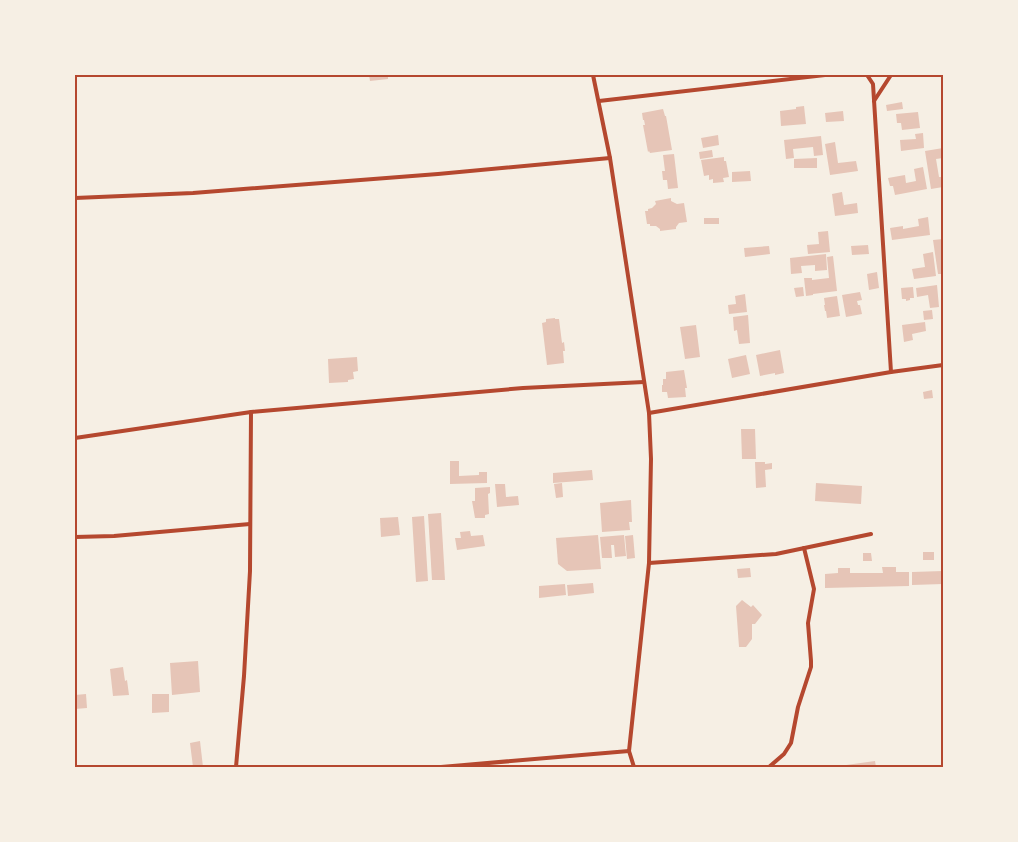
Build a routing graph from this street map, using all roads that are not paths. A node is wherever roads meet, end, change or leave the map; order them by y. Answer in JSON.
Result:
{"nodes":[{"id":1,"x":593,"y":75,"type":"edge"},
{"id":2,"x":825,"y":75,"type":"edge"},
{"id":3,"x":866,"y":75,"type":"edge"},
{"id":4,"x":890,"y":75,"type":"edge"},
{"id":5,"x":599,"y":101,"type":"junction"},
{"id":6,"x":873,"y":102,"type":"junction"},
{"id":7,"x":610,"y":158,"type":"junction"},
{"id":8,"x":75,"y":198,"type":"edge"},
{"id":9,"x":943,"y":365,"type":"edge"},
{"id":10,"x":891,"y":372,"type":"junction"},
{"id":11,"x":644,"y":382,"type":"junction"},
{"id":12,"x":251,"y":412,"type":"junction"},
{"id":13,"x":649,"y":413,"type":"junction"},
{"id":14,"x":75,"y":438,"type":"edge"},
{"id":15,"x":250,"y":524,"type":"junction"},
{"id":16,"x":871,"y":534,"type":"dead end"},
{"id":17,"x":75,"y":537,"type":"edge"},
{"id":18,"x":804,"y":548,"type":"junction"},
{"id":19,"x":649,"y":563,"type":"junction"},
{"id":20,"x":630,"y":751,"type":"junction"},
{"id":21,"x":236,"y":767,"type":"edge"},
{"id":22,"x":442,"y":767,"type":"edge"},
{"id":23,"x":634,"y":767,"type":"edge"},
{"id":24,"x":769,"y":767,"type":"edge"}],
"edges":[{"from":1,"to":5,"type":"street"},
{"from":2,"to":5,"type":"street"},
{"from":3,"to":6,"type":"street"},
{"from":4,"to":6,"type":"street"},
{"from":5,"to":7,"type":"street"},
{"from":6,"to":10,"type":"street"},
{"from":7,"to":8,"type":"street"},
{"from":7,"to":11,"type":"street"},
{"from":9,"to":10,"type":"street"},
{"from":10,"to":13,"type":"street"},
{"from":11,"to":12,"type":"street"},
{"from":11,"to":13,"type":"street"},
{"from":12,"to":14,"type":"street"},
{"from":12,"to":15,"type":"street"},
{"from":13,"to":19,"type":"street"},
{"from":15,"to":17,"type":"street"},
{"from":15,"to":21,"type":"street"},
{"from":16,"to":18,"type":"street"},
{"from":18,"to":19,"type":"street"},
{"from":18,"to":24,"type":"street"},
{"from":19,"to":20,"type":"street"},
{"from":20,"to":22,"type":"street"},
{"from":20,"to":23,"type":"street"}]}
